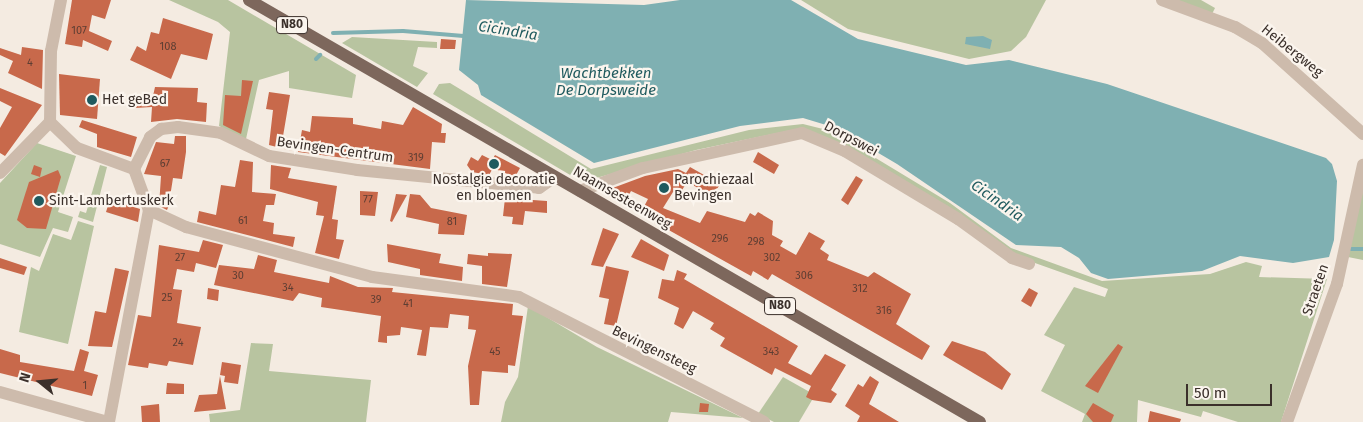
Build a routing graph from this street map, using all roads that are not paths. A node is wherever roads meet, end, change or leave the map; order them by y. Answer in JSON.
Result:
{"nodes":[{"id":1,"x":61,"y":0,"type":"edge"},
{"id":2,"x":249,"y":0,"type":"edge"},
{"id":3,"x":1162,"y":0,"type":"edge"},
{"id":4,"x":50,"y":122,"type":"junction"},
{"id":5,"x":1363,"y":134,"type":"edge"},
{"id":6,"x":1363,"y":165,"type":"edge"},
{"id":7,"x":134,"y":169,"type":"junction"},
{"id":8,"x":0,"y":173,"type":"edge"},
{"id":9,"x":555,"y":176,"type":"junction"},
{"id":10,"x":580,"y":191,"type":"junction"},
{"id":11,"x":148,"y":210,"type":"junction"},
{"id":12,"x":1029,"y":264,"type":"dead end"},
{"id":13,"x":0,"y":392,"type":"edge"},
{"id":14,"x":109,"y":422,"type":"edge"},
{"id":15,"x":764,"y":422,"type":"edge"},
{"id":16,"x":980,"y":422,"type":"edge"},
{"id":17,"x":1287,"y":422,"type":"edge"}],
"edges":[{"from":1,"to":4,"type":"street"},
{"from":2,"to":9,"type":"main road","name":"Naamsesteenweg","number":"N80"},
{"from":3,"to":5,"type":"street","name":"Heibergweg"},
{"from":4,"to":7,"type":"street"},
{"from":4,"to":8,"type":"street"},
{"from":6,"to":17,"type":"street","name":"Straeten"},
{"from":7,"to":9,"type":"street","name":"Bevingen-Centrum"},
{"from":7,"to":11,"type":"street"},
{"from":9,"to":10,"type":"main road","name":"Naamsesteenweg","number":"N80"},
{"from":10,"to":12,"type":"street","name":"Dorpswei"},
{"from":10,"to":16,"type":"main road","name":"Naamsesteenweg","number":"N80"},
{"from":11,"to":14,"type":"street"},
{"from":11,"to":15,"type":"street","name":"Bevingensteeg"},
{"from":13,"to":14,"type":"street"}]}
